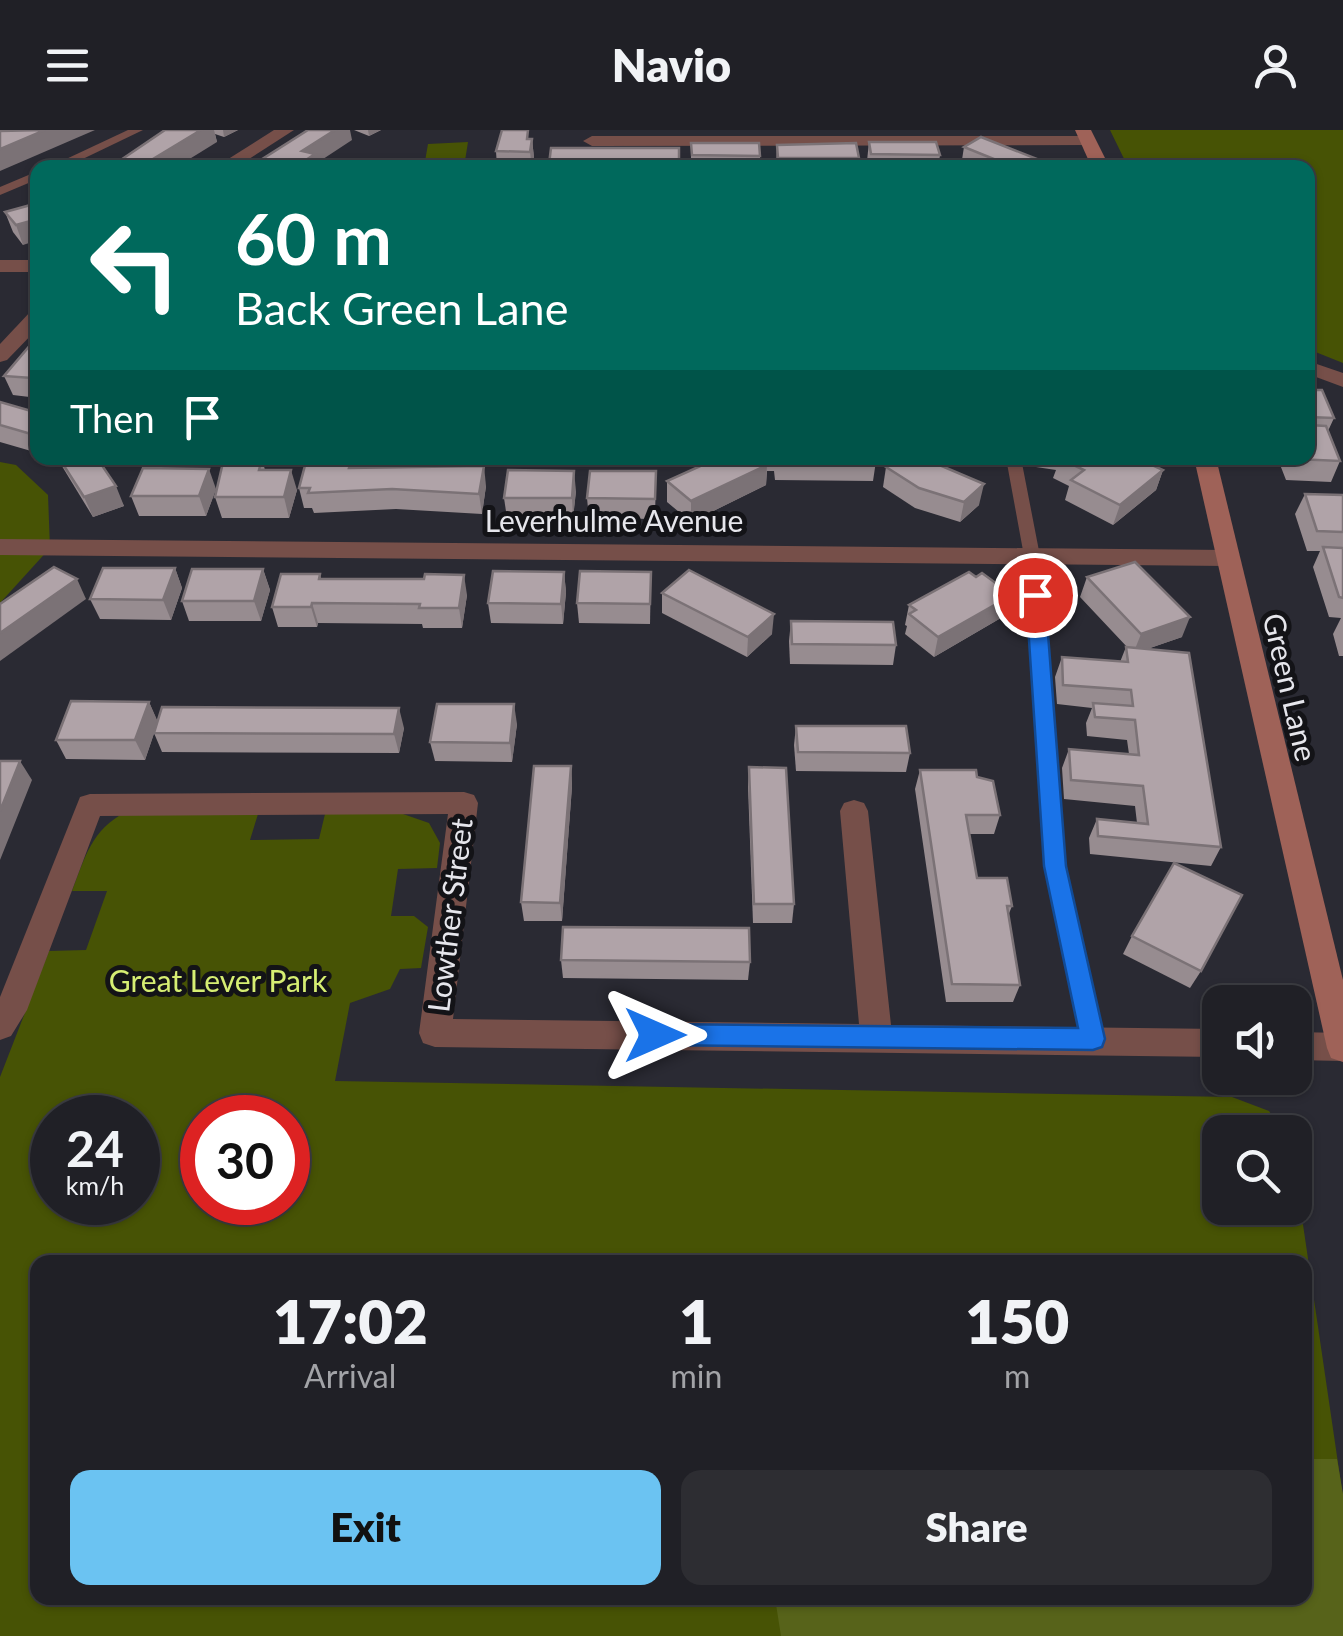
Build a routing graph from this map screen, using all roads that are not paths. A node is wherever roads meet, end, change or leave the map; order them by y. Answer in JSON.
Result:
{"nodes":[{"id":1,"x":137,"y":130,"type":"edge"},
{"id":2,"x":286,"y":130,"type":"edge"},
{"id":3,"x":1086,"y":135,"type":"edge"},
{"id":4,"x":592,"y":141,"type":"edge"},
{"id":5,"x":71,"y":160,"type":"edge"},
{"id":6,"x":235,"y":160,"type":"edge"},
{"id":7,"x":1097,"y":160,"type":"edge"},
{"id":8,"x":30,"y":178,"type":"edge"},
{"id":9,"x":0,"y":191,"type":"edge"},
{"id":10,"x":0,"y":266,"type":"edge"},
{"id":11,"x":30,"y":266,"type":"edge"},
{"id":12,"x":30,"y":324,"type":"edge"},
{"id":13,"x":0,"y":356,"type":"edge"},
{"id":14,"x":1315,"y":370,"type":"edge"},
{"id":15,"x":1343,"y":381,"type":"edge"},
{"id":16,"x":1014,"y":465,"type":"edge"},
{"id":17,"x":1207,"y":465,"type":"edge"},
{"id":18,"x":0,"y":547,"type":"edge"},
{"id":19,"x":1032,"y":556,"type":"junction"},
{"id":20,"x":1227,"y":558,"type":"junction"},
{"id":21,"x":854,"y":811,"type":"dead end"},
{"id":22,"x":0,"y":1026,"type":"edge"},
{"id":23,"x":876,"y":1037,"type":"junction"},
{"id":24,"x":1093,"y":1039,"type":"junction"},
{"id":25,"x":1202,"y":1042,"type":"edge"},
{"id":26,"x":1312,"y":1047,"type":"edge"},
{"id":27,"x":1343,"y":1048,"type":"edge"}],
"edges":[{"from":1,"to":5,"type":"lane"},
{"from":2,"to":6,"type":"street"},
{"from":3,"to":4,"type":"street"},
{"from":3,"to":7,"type":"street"},
{"from":8,"to":9,"type":"lane"},
{"from":10,"to":11,"type":"street"},
{"from":12,"to":13,"type":"street"},
{"from":14,"to":15,"type":"street"},
{"from":16,"to":19,"type":"lane"},
{"from":17,"to":20,"type":"street","name":"Green Lane"},
{"from":18,"to":19,"type":"street","name":"Leverhulme Avenue"},
{"from":19,"to":20,"type":"street","name":"Leverhulme Avenue"},
{"from":19,"to":24,"type":"lane"},
{"from":20,"to":27,"type":"street","name":"Green Lane"},
{"from":21,"to":23,"type":"street"},
{"from":22,"to":23,"type":"street","name":"Lowther Street"},
{"from":23,"to":24,"type":"street","name":"Lowther Street"},
{"from":24,"to":25,"type":"street","name":"Lowther Street"},
{"from":26,"to":27,"type":"street"}]}
